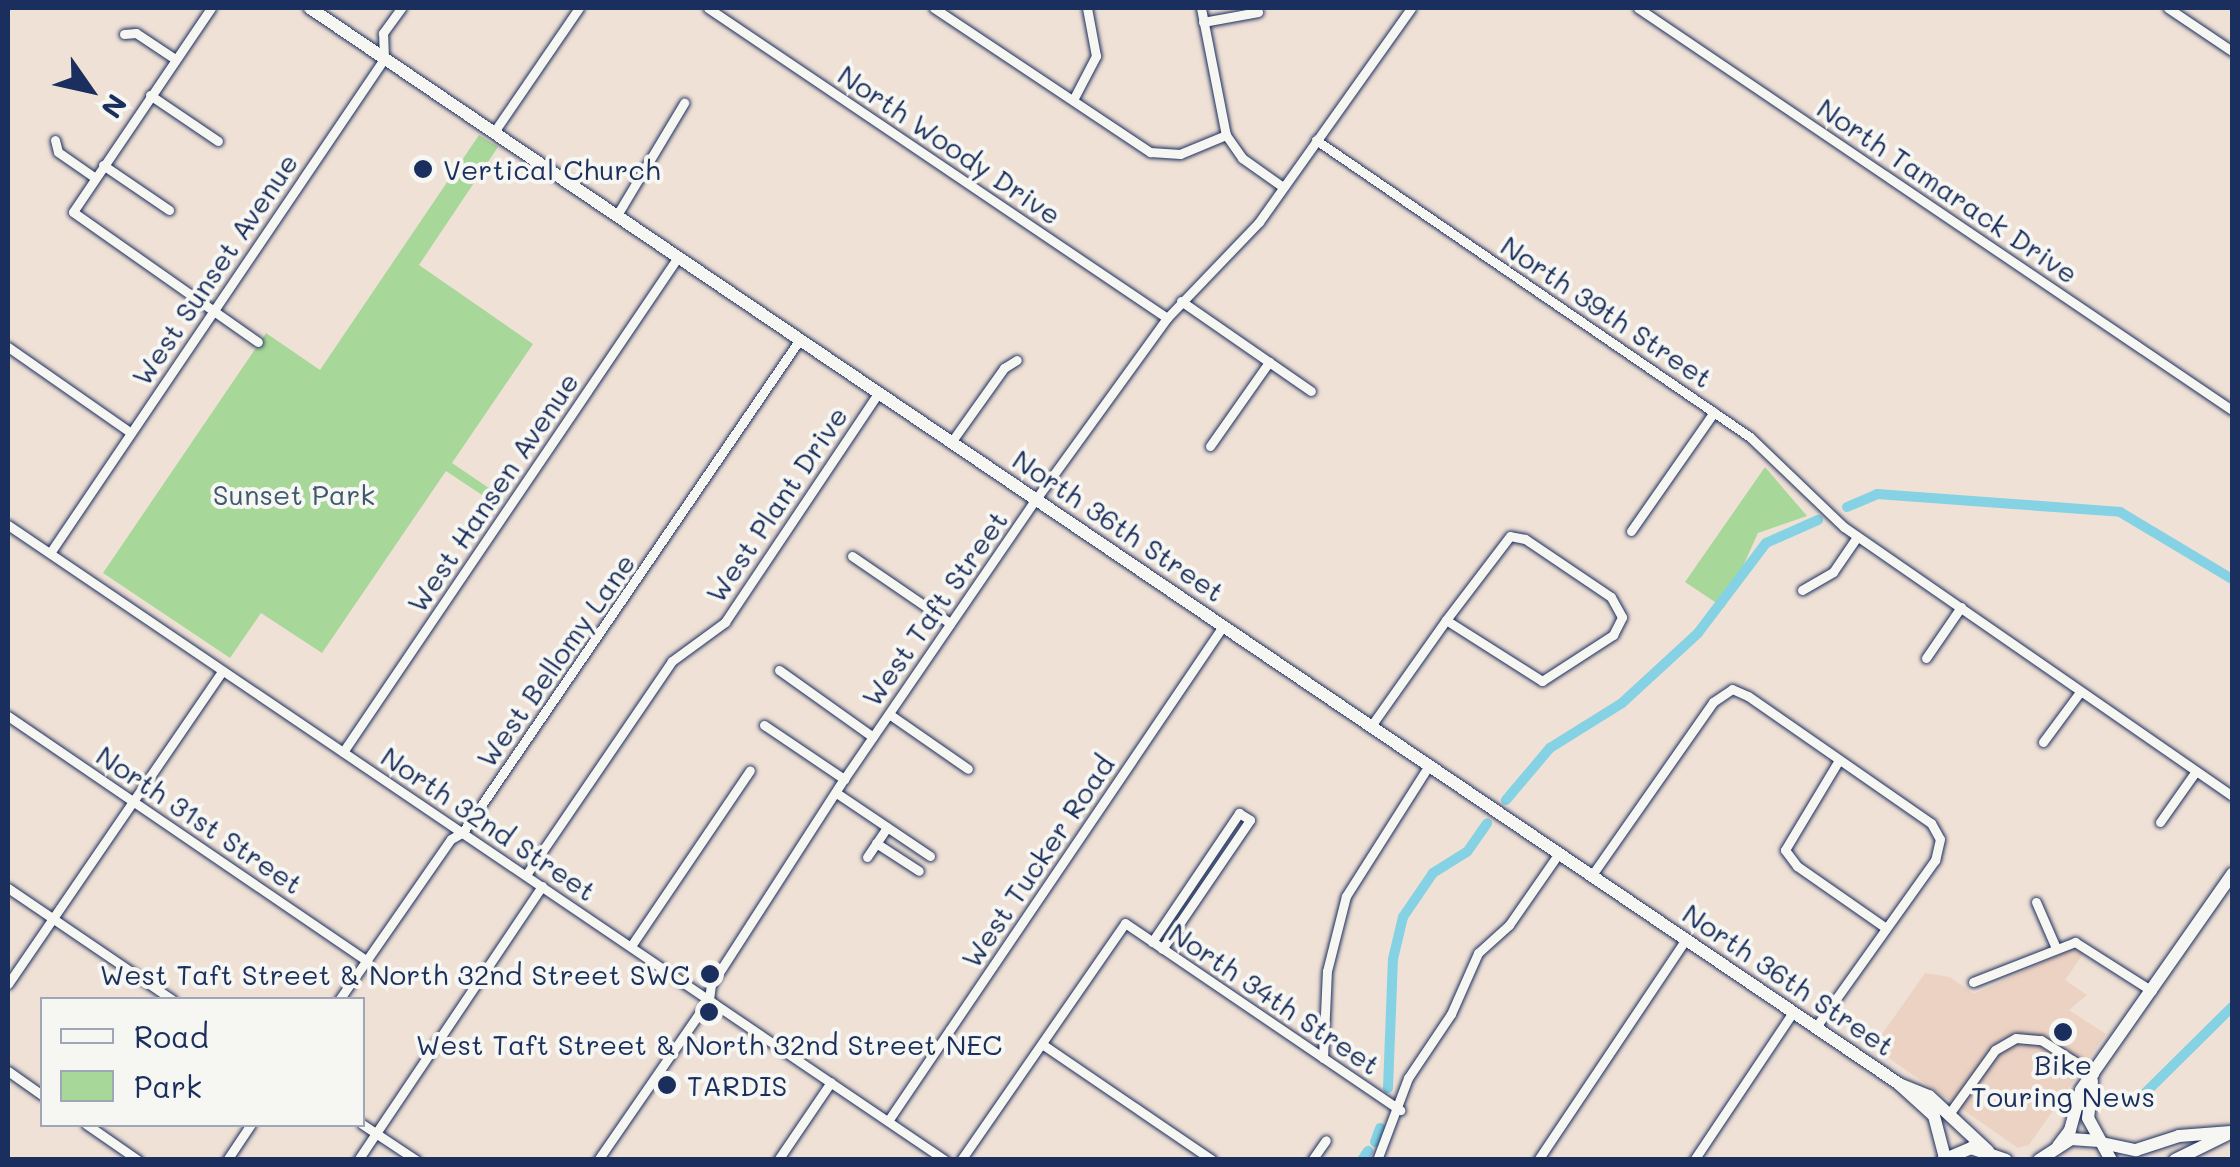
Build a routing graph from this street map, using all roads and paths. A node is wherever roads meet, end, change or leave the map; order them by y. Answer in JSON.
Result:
{"nodes":[{"id":1,"x":211,"y":8,"type":"edge"},
{"id":2,"x":310,"y":8,"type":"edge"},
{"id":3,"x":401,"y":8,"type":"edge"},
{"id":4,"x":579,"y":8,"type":"edge"},
{"id":5,"x":708,"y":8,"type":"edge"},
{"id":6,"x":934,"y":8,"type":"edge"},
{"id":7,"x":1087,"y":8,"type":"edge"},
{"id":8,"x":1201,"y":8,"type":"edge"},
{"id":9,"x":1410,"y":8,"type":"edge"},
{"id":10,"x":1638,"y":8,"type":"edge"},
{"id":11,"x":2168,"y":8,"type":"edge"},
{"id":12,"x":1258,"y":12,"type":"dead end"},
{"id":13,"x":1203,"y":22,"type":"junction"},
{"id":14,"x":124,"y":34,"type":"dead end"},
{"id":15,"x":2232,"y":52,"type":"edge"},
{"id":16,"x":176,"y":59,"type":"junction"},
{"id":17,"x":384,"y":59,"type":"junction"},
{"id":18,"x":150,"y":95,"type":"junction"},
{"id":19,"x":1073,"y":100,"type":"junction"},
{"id":20,"x":684,"y":103,"type":"dead end"},
{"id":21,"x":494,"y":132,"type":"junction"},
{"id":22,"x":1226,"y":135,"type":"junction"},
{"id":23,"x":55,"y":140,"type":"dead end"},
{"id":24,"x":218,"y":140,"type":"dead end"},
{"id":25,"x":1316,"y":140,"type":"junction"},
{"id":26,"x":102,"y":165,"type":"junction"},
{"id":27,"x":94,"y":176,"type":"junction"},
{"id":28,"x":1284,"y":187,"type":"junction"},
{"id":29,"x":169,"y":210,"type":"dead end"},
{"id":30,"x":616,"y":215,"type":"junction"},
{"id":31,"x":678,"y":258,"type":"junction"},
{"id":32,"x":1181,"y":301,"type":"junction"},
{"id":33,"x":212,"y":312,"type":"junction"},
{"id":34,"x":1167,"y":318,"type":"junction"},
{"id":35,"x":800,"y":339,"type":"junction"},
{"id":36,"x":258,"y":342,"type":"dead end"},
{"id":37,"x":8,"y":348,"type":"edge"},
{"id":38,"x":1017,"y":360,"type":"dead end"},
{"id":39,"x":1268,"y":362,"type":"junction"},
{"id":40,"x":1310,"y":391,"type":"dead end"},
{"id":41,"x":879,"y":392,"type":"junction"},
{"id":42,"x":2232,"y":410,"type":"edge"},
{"id":43,"x":1714,"y":412,"type":"junction"},
{"id":44,"x":130,"y":432,"type":"junction"},
{"id":45,"x":952,"y":442,"type":"junction"},
{"id":46,"x":1210,"y":446,"type":"dead end"},
{"id":47,"x":1036,"y":499,"type":"junction"},
{"id":48,"x":8,"y":525,"type":"edge"},
{"id":49,"x":1630,"y":530,"type":"dead end"},
{"id":50,"x":1858,"y":536,"type":"junction"},
{"id":51,"x":50,"y":554,"type":"junction"},
{"id":52,"x":852,"y":556,"type":"dead end"},
{"id":53,"x":1802,"y":590,"type":"dead end"},
{"id":54,"x":1960,"y":607,"type":"junction"},
{"id":55,"x":1446,"y":620,"type":"junction"},
{"id":56,"x":950,"y":623,"type":"junction"},
{"id":57,"x":1223,"y":626,"type":"junction"},
{"id":58,"x":1926,"y":658,"type":"dead end"},
{"id":59,"x":778,"y":670,"type":"dead end"},
{"id":60,"x":222,"y":671,"type":"junction"},
{"id":61,"x":2080,"y":692,"type":"junction"},
{"id":62,"x":888,"y":714,"type":"junction"},
{"id":63,"x":8,"y":716,"type":"edge"},
{"id":64,"x":764,"y":725,"type":"dead end"},
{"id":65,"x":1371,"y":726,"type":"junction"},
{"id":66,"x":873,"y":737,"type":"junction"},
{"id":67,"x":2044,"y":742,"type":"dead end"},
{"id":68,"x":342,"y":752,"type":"junction"},
{"id":69,"x":1839,"y":760,"type":"junction"},
{"id":70,"x":1429,"y":765,"type":"junction"},
{"id":71,"x":968,"y":769,"type":"dead end"},
{"id":72,"x":750,"y":770,"type":"dead end"},
{"id":73,"x":2196,"y":771,"type":"junction"},
{"id":74,"x":844,"y":779,"type":"junction"},
{"id":75,"x":838,"y":794,"type":"junction"},
{"id":76,"x":2232,"y":796,"type":"edge"},
{"id":77,"x":133,"y":801,"type":"junction"},
{"id":78,"x":2160,"y":822,"type":"dead end"},
{"id":79,"x":887,"y":827,"type":"junction"},
{"id":80,"x":463,"y":832,"type":"junction"},
{"id":81,"x":876,"y":843,"type":"junction"},
{"id":82,"x":1558,"y":853,"type":"junction"},
{"id":83,"x":930,"y":856,"type":"dead end"},
{"id":84,"x":867,"y":857,"type":"dead end"},
{"id":85,"x":919,"y":872,"type":"dead end"},
{"id":86,"x":2232,"y":874,"type":"edge"},
{"id":87,"x":526,"y":875,"type":"junction"},
{"id":88,"x":1592,"y":876,"type":"junction"},
{"id":89,"x":542,"y":886,"type":"junction"},
{"id":90,"x":8,"y":888,"type":"edge"},
{"id":91,"x":2036,"y":902,"type":"dead end"},
{"id":92,"x":52,"y":918,"type":"junction"},
{"id":93,"x":1886,"y":928,"type":"junction"},
{"id":94,"x":1686,"y":939,"type":"junction"},
{"id":95,"x":1152,"y":942,"type":"junction"},
{"id":96,"x":631,"y":946,"type":"junction"},
{"id":97,"x":2056,"y":948,"type":"junction"},
{"id":98,"x":1162,"y":949,"type":"junction"},
{"id":99,"x":366,"y":960,"type":"junction"},
{"id":100,"x":1973,"y":982,"type":"dead end"},
{"id":101,"x":8,"y":984,"type":"edge"},
{"id":102,"x":2152,"y":991,"type":"junction"},
{"id":103,"x":169,"y":997,"type":"edge"},
{"id":104,"x":341,"y":997,"type":"edge"},
{"id":105,"x":710,"y":999,"type":"junction"},
{"id":106,"x":1793,"y":1012,"type":"junction"},
{"id":107,"x":1816,"y":1027,"type":"junction"},
{"id":108,"x":1042,"y":1044,"type":"junction"},
{"id":109,"x":1322,"y":1058,"type":"junction"},
{"id":110,"x":8,"y":1071,"type":"edge"},
{"id":111,"x":2094,"y":1074,"type":"junction"},
{"id":112,"x":831,"y":1082,"type":"junction"},
{"id":113,"x":40,"y":1093,"type":"edge"},
{"id":114,"x":1400,"y":1110,"type":"junction"},
{"id":115,"x":1942,"y":1115,"type":"junction"},
{"id":116,"x":888,"y":1121,"type":"junction"},
{"id":117,"x":365,"y":1126,"type":"edge"},
{"id":118,"x":90,"y":1127,"type":"edge"},
{"id":119,"x":249,"y":1127,"type":"edge"},
{"id":120,"x":2232,"y":1132,"type":"edge"},
{"id":121,"x":376,"y":1133,"type":"junction"},
{"id":122,"x":1326,"y":1140,"type":"dead end"},
{"id":123,"x":2100,"y":1142,"type":"junction"},
{"id":124,"x":2058,"y":1146,"type":"junction"},
{"id":125,"x":1988,"y":1152,"type":"junction"},
{"id":126,"x":1943,"y":1159,"type":"edge"},
{"id":127,"x":138,"y":1160,"type":"edge"},
{"id":128,"x":227,"y":1160,"type":"edge"},
{"id":129,"x":358,"y":1160,"type":"edge"},
{"id":130,"x":416,"y":1160,"type":"edge"},
{"id":131,"x":598,"y":1160,"type":"edge"},
{"id":132,"x":778,"y":1160,"type":"edge"},
{"id":133,"x":945,"y":1160,"type":"edge"},
{"id":134,"x":960,"y":1160,"type":"edge"},
{"id":135,"x":1212,"y":1160,"type":"edge"},
{"id":136,"x":1312,"y":1160,"type":"edge"},
{"id":137,"x":1377,"y":1160,"type":"edge"},
{"id":138,"x":1538,"y":1160,"type":"edge"},
{"id":139,"x":1694,"y":1160,"type":"edge"},
{"id":140,"x":2006,"y":1160,"type":"edge"},
{"id":141,"x":2040,"y":1160,"type":"edge"},
{"id":142,"x":2111,"y":1160,"type":"edge"},
{"id":143,"x":2175,"y":1160,"type":"edge"}],
"edges":[{"from":1,"to":16,"type":"street"},
{"from":2,"to":17,"type":"street","name":"North 36th Street"},
{"from":3,"to":17,"type":"street","name":"West Sunset Avenue"},
{"from":4,"to":21,"type":"street"},
{"from":5,"to":34,"type":"street","name":"North Woody Drive"},
{"from":6,"to":19,"type":"street"},
{"from":7,"to":19,"type":"street"},
{"from":8,"to":13,"type":"street"},
{"from":9,"to":25,"type":"street","name":"West Taft Street"},
{"from":10,"to":42,"type":"street","name":"North Tamarack Drive"},
{"from":11,"to":15,"type":"street"},
{"from":12,"to":13,"type":"street"},
{"from":13,"to":22,"type":"street"},
{"from":14,"to":16,"type":"street"},
{"from":16,"to":18,"type":"street"},
{"from":17,"to":21,"type":"street","name":"North 36th Street"},
{"from":17,"to":33,"type":"street","name":"West Sunset Avenue"},
{"from":18,"to":24,"type":"street"},
{"from":18,"to":26,"type":"street"},
{"from":19,"to":22,"type":"street"},
{"from":20,"to":30,"type":"street"},
{"from":21,"to":30,"type":"street","name":"North 36th Street"},
{"from":22,"to":28,"type":"street"},
{"from":23,"to":27,"type":"street"},
{"from":25,"to":28,"type":"street","name":"West Taft Street"},
{"from":25,"to":43,"type":"street","name":"North 39th Street"},
{"from":26,"to":27,"type":"street"},
{"from":26,"to":29,"type":"street"},
{"from":27,"to":33,"type":"street"},
{"from":28,"to":32,"type":"street","name":"West Taft Street"},
{"from":30,"to":31,"type":"street","name":"North 36th Street"},
{"from":31,"to":35,"type":"street","name":"North 36th Street"},
{"from":31,"to":68,"type":"street","name":"West Hansen Avenue"},
{"from":32,"to":34,"type":"street","name":"West Taft Street"},
{"from":32,"to":39,"type":"street"},
{"from":33,"to":36,"type":"street"},
{"from":33,"to":44,"type":"street","name":"West Sunset Avenue"},
{"from":34,"to":47,"type":"street","name":"West Taft Street"},
{"from":35,"to":41,"type":"street","name":"North 36th Street"},
{"from":35,"to":80,"type":"street","name":"West Bellomy Lane"},
{"from":37,"to":44,"type":"street"},
{"from":38,"to":45,"type":"street"},
{"from":39,"to":40,"type":"street"},
{"from":39,"to":46,"type":"street"},
{"from":41,"to":45,"type":"street","name":"North 36th Street"},
{"from":41,"to":87,"type":"street","name":"West Plant Drive"},
{"from":43,"to":49,"type":"street"},
{"from":43,"to":50,"type":"street","name":"North 39th Street"},
{"from":44,"to":51,"type":"street","name":"West Sunset Avenue"},
{"from":45,"to":47,"type":"street","name":"North 36th Street"},
{"from":47,"to":56,"type":"street","name":"West Taft Street"},
{"from":47,"to":57,"type":"street","name":"North 36th Street"},
{"from":48,"to":51,"type":"street","name":"North 32nd Street"},
{"from":50,"to":53,"type":"street"},
{"from":50,"to":54,"type":"street","name":"North 39th Street"},
{"from":51,"to":60,"type":"street","name":"North 32nd Street"},
{"from":52,"to":56,"type":"street"},
{"from":54,"to":58,"type":"street"},
{"from":54,"to":61,"type":"street","name":"North 39th Street"},
{"from":55,"to":55,"type":"street"},
{"from":55,"to":65,"type":"street"},
{"from":56,"to":62,"type":"street","name":"West Taft Street"},
{"from":57,"to":65,"type":"street","name":"North 36th Street"},
{"from":57,"to":116,"type":"street","name":"West Tucker Road"},
{"from":59,"to":66,"type":"street"},
{"from":60,"to":68,"type":"street","name":"North 32nd Street"},
{"from":60,"to":77,"type":"street"},
{"from":61,"to":67,"type":"street"},
{"from":61,"to":73,"type":"street","name":"North 39th Street"},
{"from":62,"to":66,"type":"street","name":"West Taft Street"},
{"from":62,"to":71,"type":"street"},
{"from":63,"to":77,"type":"street","name":"North 31st Street"},
{"from":64,"to":74,"type":"street"},
{"from":65,"to":70,"type":"street","name":"North 36th Street"},
{"from":66,"to":74,"type":"street","name":"West Taft Street"},
{"from":68,"to":80,"type":"street","name":"North 32nd Street"},
{"from":69,"to":88,"type":"street"},
{"from":69,"to":93,"type":"street"},
{"from":69,"to":93,"type":"street"},
{"from":70,"to":82,"type":"street","name":"North 36th Street"},
{"from":70,"to":109,"type":"street"},
{"from":72,"to":96,"type":"street"},
{"from":73,"to":76,"type":"street","name":"North 39th Street"},
{"from":73,"to":78,"type":"street"},
{"from":74,"to":75,"type":"street","name":"West Taft Street"},
{"from":75,"to":79,"type":"street"},
{"from":75,"to":105,"type":"street","name":"West Taft Street"},
{"from":77,"to":92,"type":"street"},
{"from":77,"to":99,"type":"street","name":"North 31st Street"},
{"from":79,"to":81,"type":"street"},
{"from":79,"to":83,"type":"street"},
{"from":80,"to":87,"type":"street","name":"North 32nd Street"},
{"from":80,"to":99,"type":"street","name":"West Bellomy Lane"},
{"from":81,"to":84,"type":"street"},
{"from":81,"to":85,"type":"street"},
{"from":82,"to":88,"type":"street","name":"North 36th Street"},
{"from":82,"to":114,"type":"street"},
{"from":86,"to":102,"type":"street"},
{"from":87,"to":89,"type":"street","name":"North 32nd Street"},
{"from":88,"to":94,"type":"street","name":"North 36th Street"},
{"from":89,"to":96,"type":"street","name":"North 32nd Street"},
{"from":89,"to":121,"type":"street"},
{"from":90,"to":92,"type":"street"},
{"from":91,"to":97,"type":"street"},
{"from":92,"to":101,"type":"street"},
{"from":92,"to":103,"type":"street"},
{"from":93,"to":107,"type":"street"},
{"from":94,"to":106,"type":"street","name":"North 36th Street"},
{"from":94,"to":138,"type":"street"},
{"from":95,"to":98,"type":"street","name":"North 34th Street"},
{"from":95,"to":98,"type":"street"},
{"from":95,"to":108,"type":"street","name":"North 34th Street"},
{"from":96,"to":105,"type":"street","name":"North 32nd Street"},
{"from":97,"to":100,"type":"street"},
{"from":97,"to":102,"type":"street"},
{"from":98,"to":109,"type":"street","name":"North 34th Street"},
{"from":99,"to":104,"type":"street","name":"West Bellomy Lane"},
{"from":102,"to":111,"type":"street"},
{"from":105,"to":112,"type":"street","name":"North 32nd Street"},
{"from":105,"to":131,"type":"street","name":"West Taft Street"},
{"from":106,"to":107,"type":"street","name":"North 36th Street"},
{"from":106,"to":139,"type":"street"},
{"from":107,"to":115,"type":"street","name":"North 36th Street"},
{"from":108,"to":134,"type":"street"},
{"from":108,"to":135,"type":"street"},
{"from":109,"to":114,"type":"street","name":"North 34th Street"},
{"from":110,"to":113,"type":"street"},
{"from":111,"to":115,"type":"street"},
{"from":111,"to":123,"type":"street"},
{"from":111,"to":124,"type":"street"},
{"from":112,"to":116,"type":"street","name":"North 32nd Street"},
{"from":112,"to":132,"type":"street"},
{"from":114,"to":137,"type":"street"},
{"from":115,"to":125,"type":"street","name":"North 36th Street"},
{"from":115,"to":126,"type":"street"},
{"from":116,"to":133,"type":"street","name":"North 32nd Street"},
{"from":117,"to":121,"type":"street"},
{"from":118,"to":127,"type":"street"},
{"from":119,"to":128,"type":"street"},
{"from":120,"to":123,"type":"street"},
{"from":120,"to":143,"type":"street"},
{"from":121,"to":129,"type":"street"},
{"from":121,"to":130,"type":"street"},
{"from":122,"to":136,"type":"street"},
{"from":123,"to":124,"type":"street"},
{"from":123,"to":142,"type":"street"},
{"from":124,"to":141,"type":"street"},
{"from":125,"to":126,"type":"street"},
{"from":125,"to":140,"type":"street"}]}
